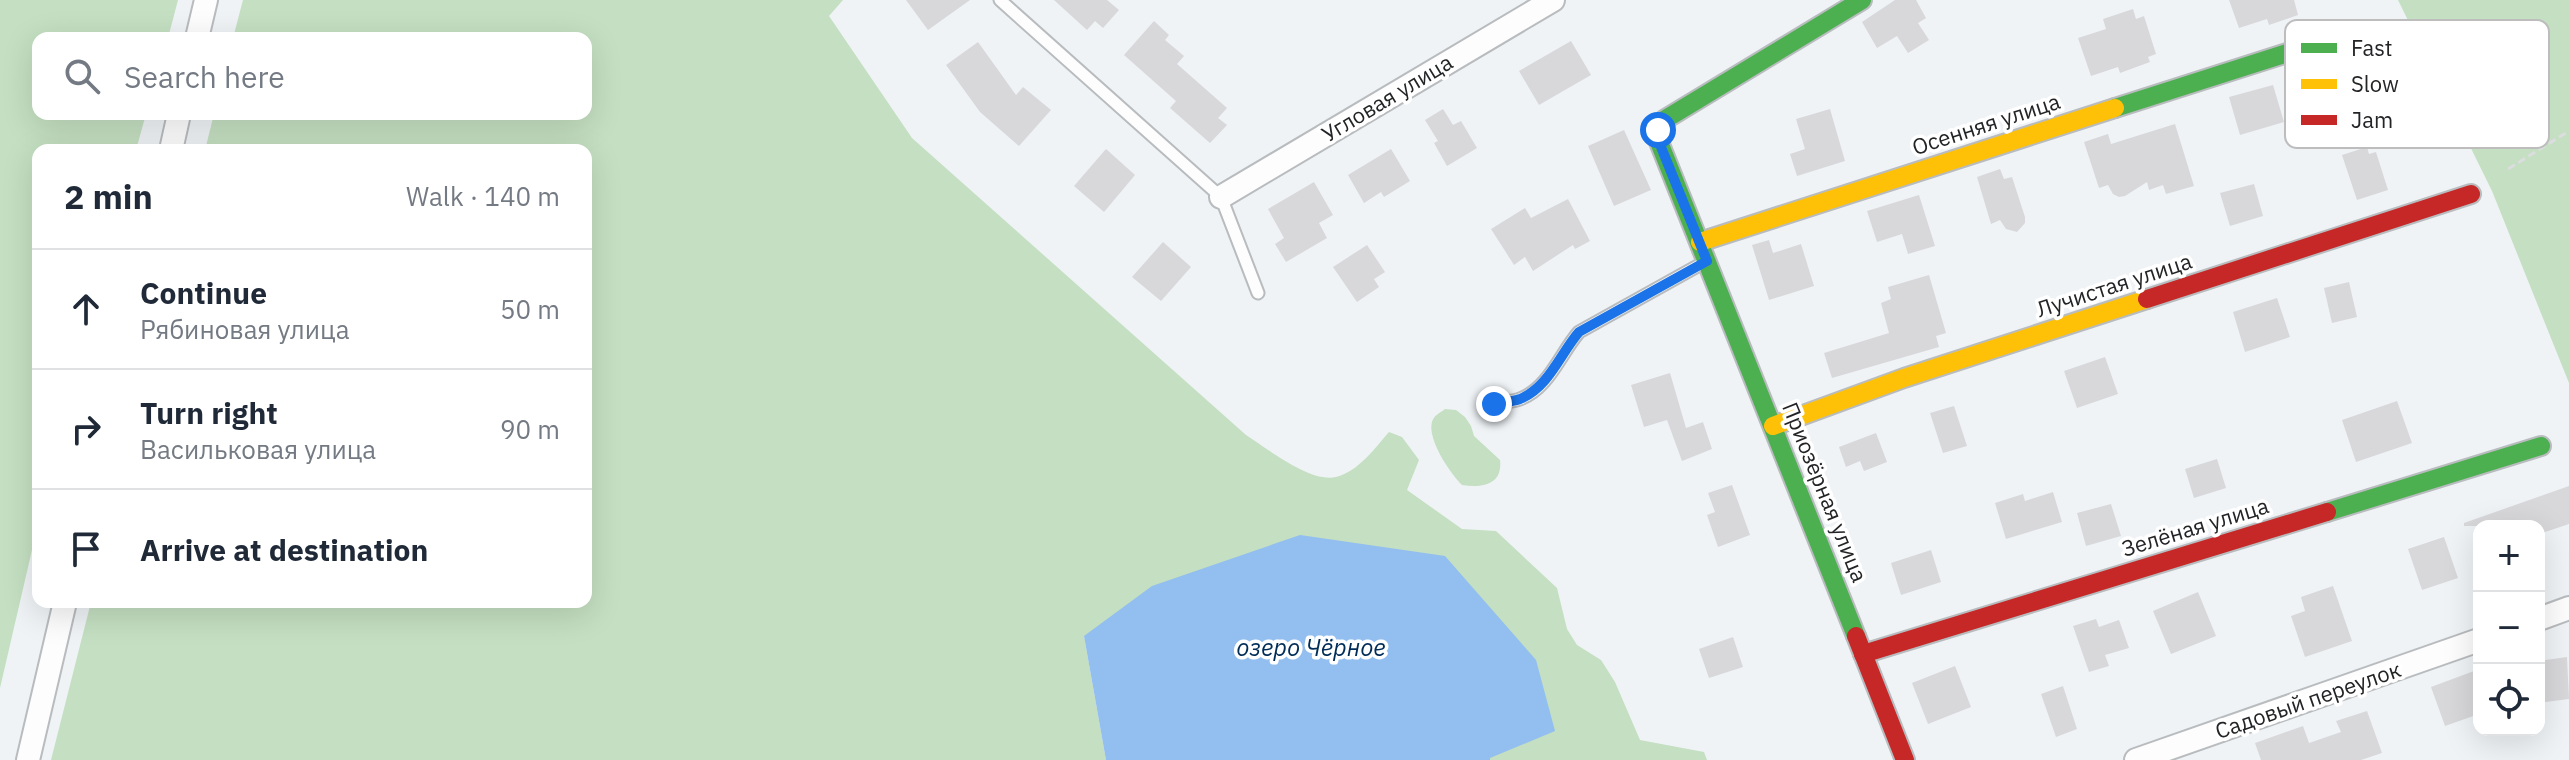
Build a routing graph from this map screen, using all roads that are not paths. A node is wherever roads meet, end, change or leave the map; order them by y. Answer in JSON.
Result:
{"nodes":[{"id":1,"x":206,"y":0,"type":"edge"},
{"id":2,"x":1000,"y":0,"type":"edge"},
{"id":3,"x":1553,"y":0,"type":"edge"},
{"id":4,"x":1862,"y":0,"type":"edge"},
{"id":5,"x":198,"y":32,"type":"edge"},
{"id":6,"x":2285,"y":54,"type":"edge"},
{"id":7,"x":178,"y":120,"type":"edge"},
{"id":8,"x":172,"y":144,"type":"edge"},
{"id":9,"x":2471,"y":194,"type":"dead end"},
{"id":10,"x":1221,"y":197,"type":"junction"},
{"id":11,"x":1700,"y":242,"type":"junction"},
{"id":12,"x":1707,"y":261,"type":"junction"},
{"id":13,"x":1258,"y":293,"type":"dead end"},
{"id":14,"x":1494,"y":404,"type":"dead end"},
{"id":15,"x":1773,"y":426,"type":"junction"},
{"id":16,"x":2541,"y":446,"type":"dead end"},
{"id":17,"x":64,"y":608,"type":"edge"},
{"id":18,"x":2569,"y":608,"type":"edge"},
{"id":19,"x":2545,"y":617,"type":"edge"},
{"id":20,"x":2473,"y":642,"type":"edge"},
{"id":21,"x":1863,"y":654,"type":"junction"},
{"id":22,"x":28,"y":760,"type":"edge"},
{"id":23,"x":1905,"y":760,"type":"edge"},
{"id":24,"x":2136,"y":760,"type":"edge"}],
"edges":[{"from":1,"to":5,"type":"street"},
{"from":2,"to":10,"type":"lane"},
{"from":3,"to":10,"type":"street","name":"Угловая улица"},
{"from":4,"to":11,"type":"street","name":"Приозёрная улица"},
{"from":6,"to":11,"type":"street","name":"Осенняя улица"},
{"from":7,"to":8,"type":"street"},
{"from":9,"to":15,"type":"street","name":"Лучистая улица"},
{"from":10,"to":13,"type":"lane"},
{"from":11,"to":12,"type":"street","name":"Приозёрная улица"},
{"from":12,"to":14,"type":"lane"},
{"from":12,"to":15,"type":"street","name":"Приозёрная улица"},
{"from":15,"to":21,"type":"street","name":"Приозёрная улица"},
{"from":16,"to":21,"type":"street","name":"Зелёная улица"},
{"from":17,"to":22,"type":"street"},
{"from":18,"to":19,"type":"street"},
{"from":20,"to":24,"type":"street","name":"Садовый переулок"},
{"from":21,"to":23,"type":"street","name":"Приозёрная улица"}]}
